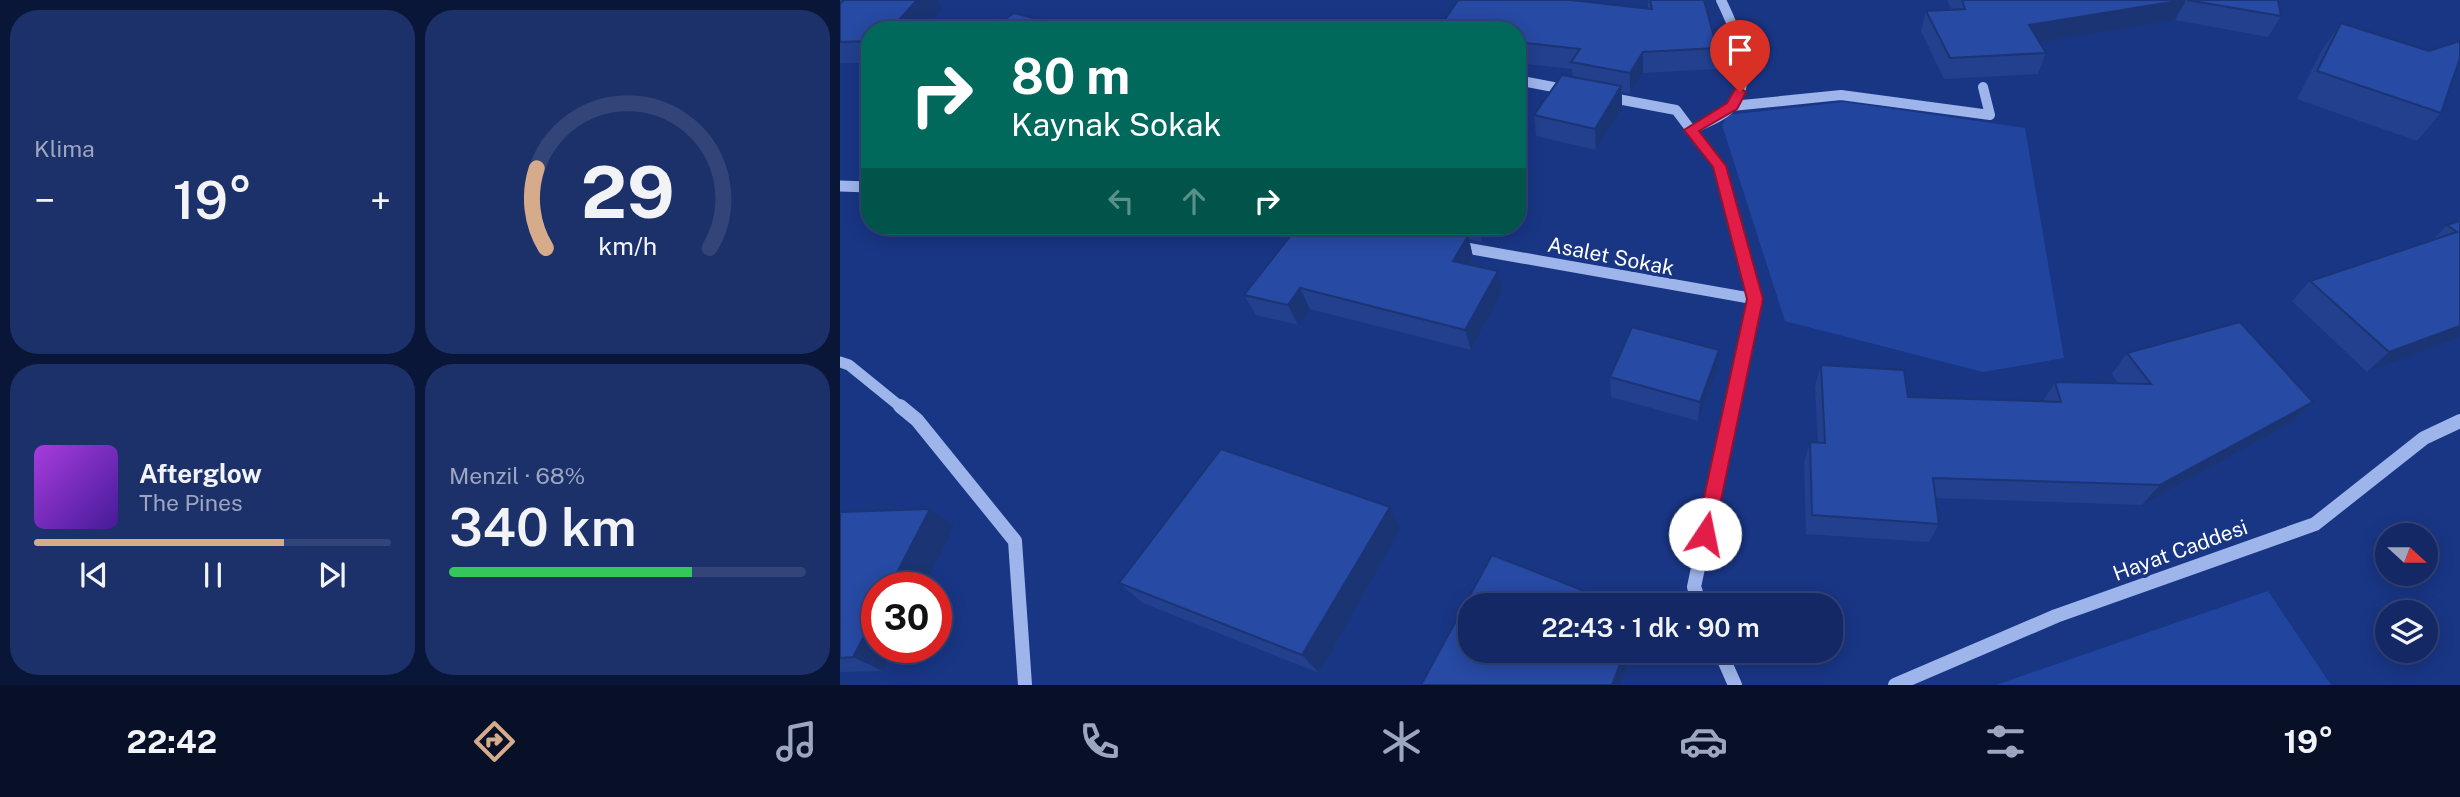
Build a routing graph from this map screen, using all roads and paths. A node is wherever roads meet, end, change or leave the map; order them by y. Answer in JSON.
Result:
{"nodes":[{"id":1,"x":1721,"y":0,"type":"edge"},
{"id":2,"x":1526,"y":82,"type":"edge"},
{"id":3,"x":1983,"y":88,"type":"dead end"},
{"id":4,"x":1582,"y":92,"type":"edge"},
{"id":5,"x":1595,"y":94,"type":"edge"},
{"id":6,"x":1732,"y":106,"type":"junction"},
{"id":7,"x":1691,"y":130,"type":"junction"},
{"id":8,"x":840,"y":186,"type":"edge"},
{"id":9,"x":861,"y":187,"type":"edge"},
{"id":10,"x":1437,"y":243,"type":"edge"},
{"id":11,"x":1755,"y":299,"type":"junction"},
{"id":12,"x":840,"y":362,"type":"edge"},
{"id":13,"x":2460,"y":421,"type":"edge"},
{"id":14,"x":1697,"y":593,"type":"edge"},
{"id":15,"x":1725,"y":663,"type":"edge"},
{"id":16,"x":1026,"y":685,"type":"edge"},
{"id":17,"x":1735,"y":685,"type":"edge"},
{"id":18,"x":1895,"y":685,"type":"edge"}],
"edges":[{"from":1,"to":6,"type":"street"},
{"from":2,"to":4,"type":"street"},
{"from":3,"to":6,"type":"street"},
{"from":5,"to":7,"type":"street"},
{"from":6,"to":7,"type":"street"},
{"from":7,"to":11,"type":"street"},
{"from":8,"to":9,"type":"street"},
{"from":10,"to":11,"type":"street","name":"Asalet Sokak"},
{"from":11,"to":14,"type":"street"},
{"from":12,"to":16,"type":"street"},
{"from":13,"to":18,"type":"street","name":"Hayat Caddesi"},
{"from":15,"to":17,"type":"street"}]}
